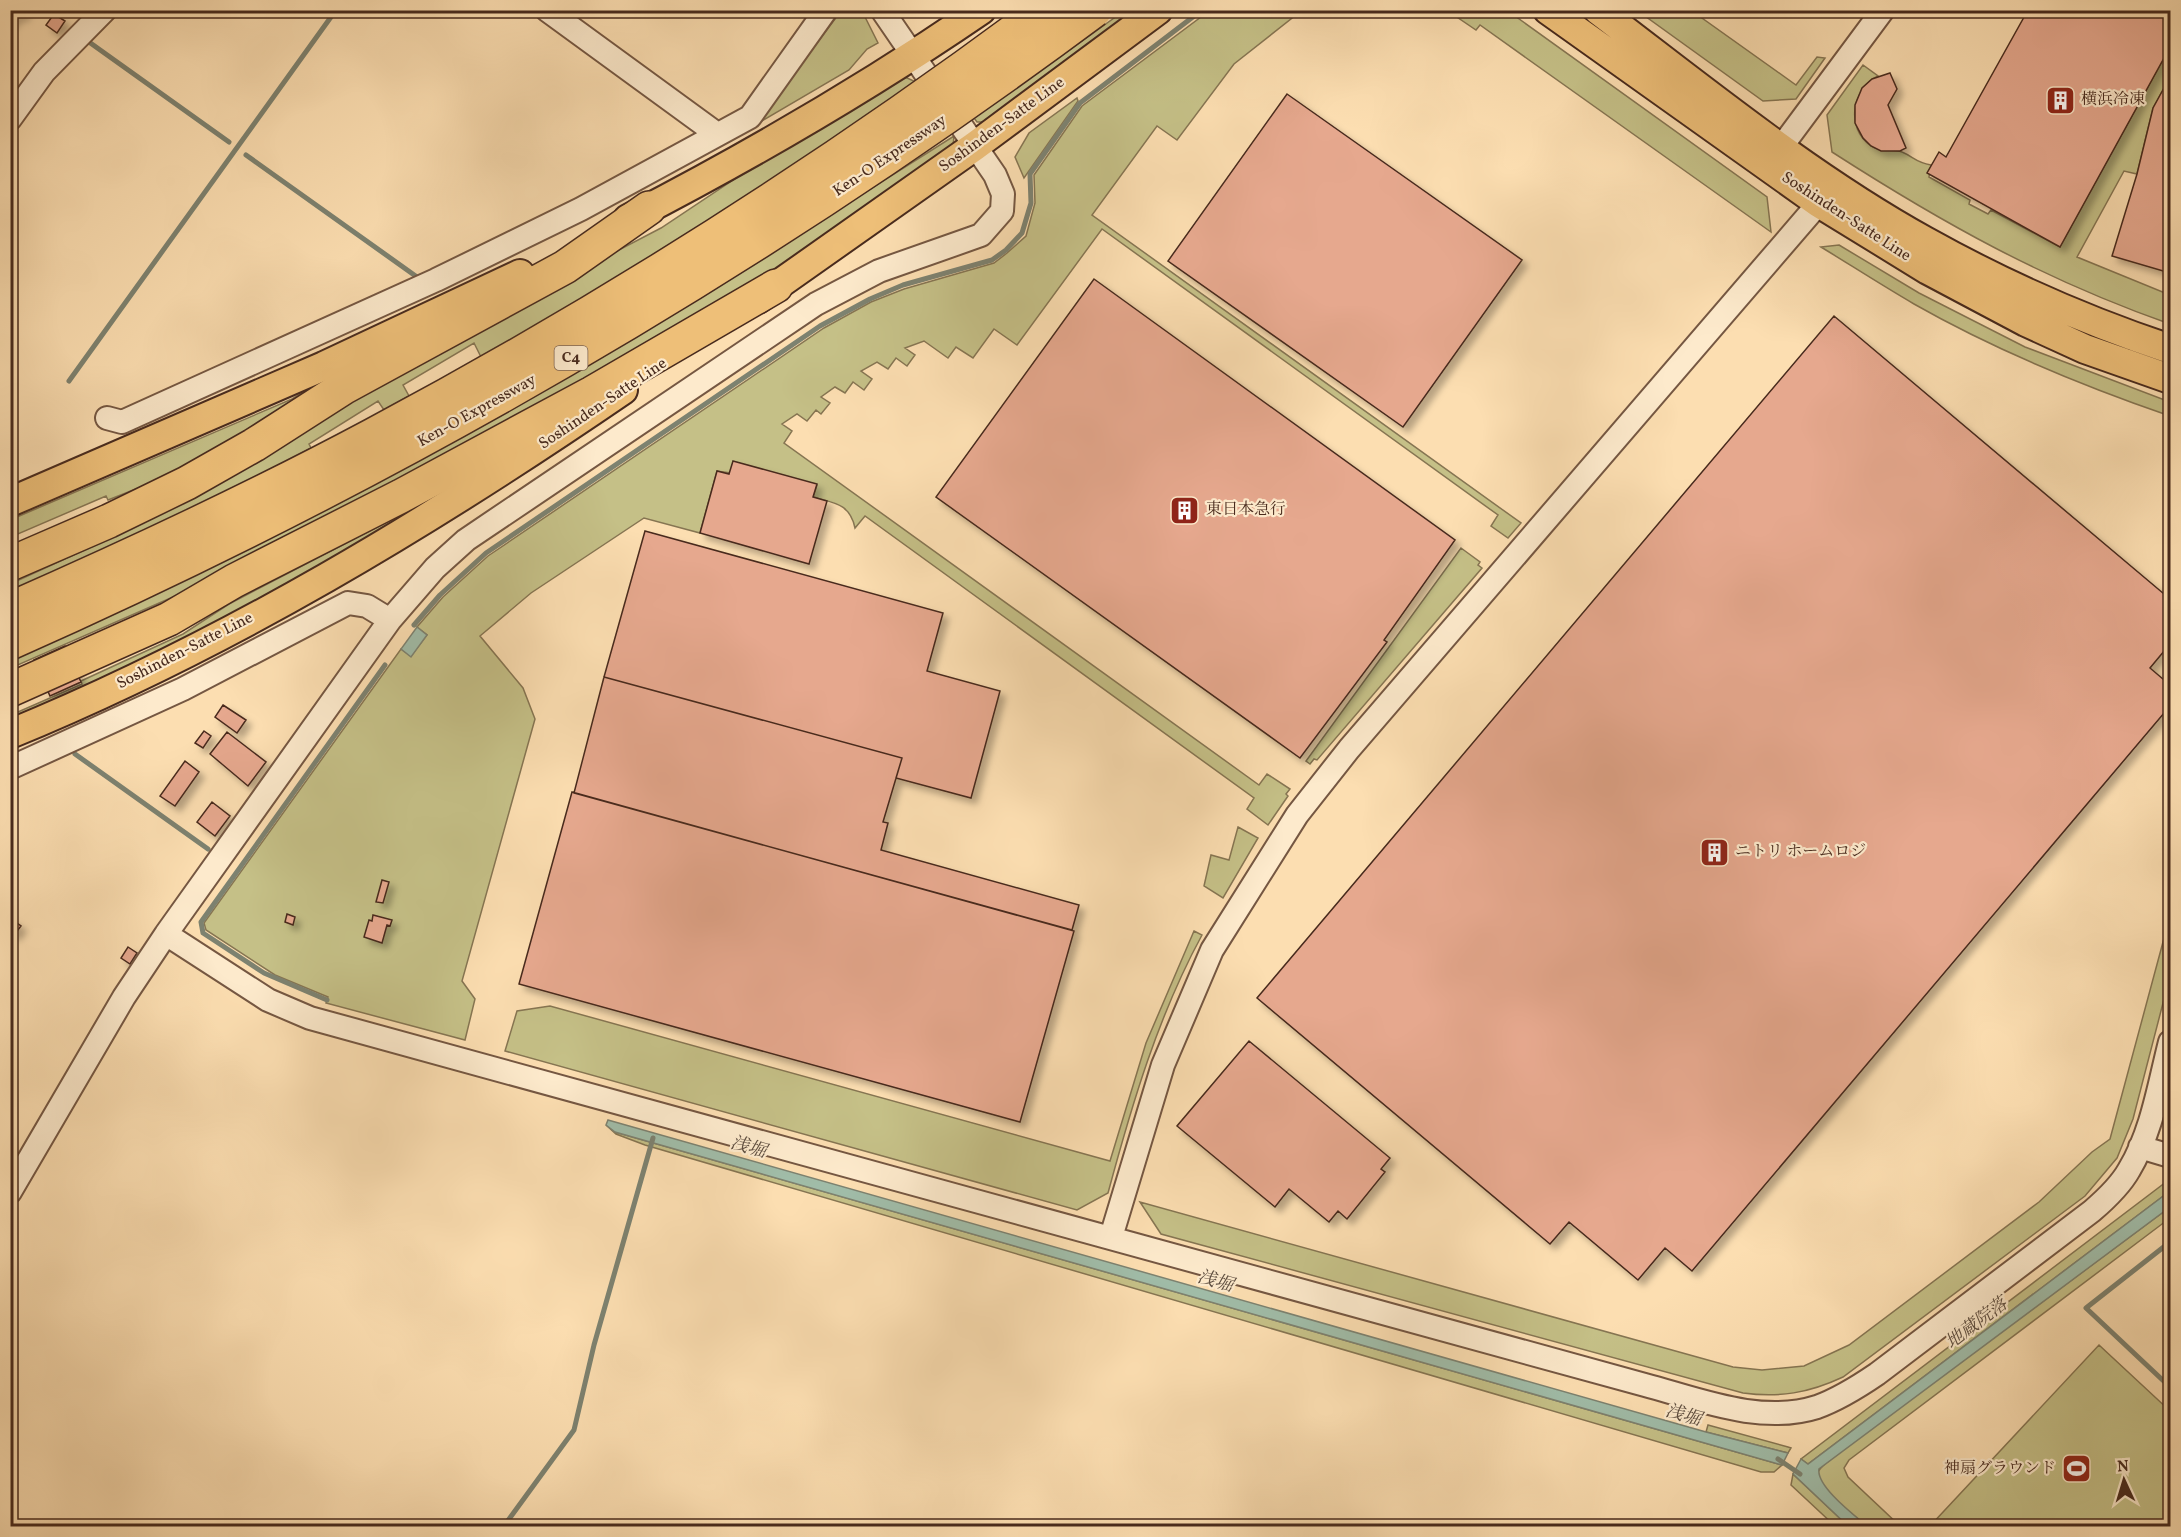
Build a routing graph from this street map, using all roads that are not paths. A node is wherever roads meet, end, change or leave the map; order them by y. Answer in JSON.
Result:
{"nodes":[{"id":1,"x":105,"y":10,"type":"edge"},
{"id":2,"x":547,"y":10,"type":"edge"},
{"id":3,"x":826,"y":10,"type":"edge"},
{"id":4,"x":882,"y":10,"type":"edge"},
{"id":5,"x":981,"y":10,"type":"edge"},
{"id":6,"x":1042,"y":10,"type":"edge"},
{"id":7,"x":1095,"y":10,"type":"edge"},
{"id":8,"x":1158,"y":10,"type":"edge"},
{"id":9,"x":1548,"y":10,"type":"edge"},
{"id":10,"x":1598,"y":10,"type":"edge"},
{"id":11,"x":1883,"y":10,"type":"edge"},
{"id":12,"x":913,"y":57,"type":"junction"},
{"id":13,"x":10,"y":119,"type":"edge"},
{"id":14,"x":717,"y":134,"type":"junction"},
{"id":15,"x":975,"y":146,"type":"junction"},
{"id":16,"x":1782,"y":146,"type":"junction"},
{"id":17,"x":1819,"y":203,"type":"junction"},
{"id":18,"x":649,"y":208,"type":"junction"},
{"id":19,"x":776,"y":286,"type":"junction"},
{"id":20,"x":2170,"y":349,"type":"edge"},
{"id":21,"x":2170,"y":379,"type":"edge"},
{"id":22,"x":107,"y":418,"type":"dead end"},
{"id":23,"x":10,"y":502,"type":"edge"},
{"id":24,"x":10,"y":564,"type":"edge"},
{"id":25,"x":10,"y":609,"type":"edge"},
{"id":26,"x":390,"y":620,"type":"junction"},
{"id":27,"x":10,"y":643,"type":"edge"},
{"id":28,"x":10,"y":690,"type":"edge"},
{"id":29,"x":10,"y":734,"type":"edge"},
{"id":30,"x":10,"y":768,"type":"edge"},
{"id":31,"x":166,"y":934,"type":"junction"},
{"id":32,"x":2170,"y":1042,"type":"edge"},
{"id":33,"x":2140,"y":1147,"type":"junction"},
{"id":34,"x":2170,"y":1156,"type":"edge"},
{"id":35,"x":10,"y":1192,"type":"edge"},
{"id":36,"x":1111,"y":1237,"type":"junction"}],
"edges":[{"from":1,"to":13,"type":"street"},
{"from":2,"to":14,"type":"street"},
{"from":3,"to":14,"type":"street"},
{"from":4,"to":12,"type":"street"},
{"from":5,"to":12,"type":"main road"},
{"from":6,"to":25,"type":"highway","name":"Ken-O Expressway","number":"C4","bridge":true},
{"from":7,"to":27,"type":"highway","name":"Ken-O Expressway","number":"C4","bridge":true},
{"from":8,"to":15,"type":"main road","name":"Soshinden-Satte Line"},
{"from":9,"to":17,"type":"main road","name":"Soshinden-Satte Line"},
{"from":10,"to":16,"type":"main road","name":"Soshinden-Satte Line"},
{"from":11,"to":16,"type":"street"},
{"from":12,"to":15,"type":"street"},
{"from":12,"to":18,"type":"main road"},
{"from":14,"to":22,"type":"street"},
{"from":15,"to":19,"type":"main road","name":"Soshinden-Satte Line"},
{"from":15,"to":26,"type":"street"},
{"from":16,"to":20,"type":"main road","name":"Soshinden-Satte Line"},
{"from":17,"to":21,"type":"main road","name":"Soshinden-Satte Line"},
{"from":17,"to":36,"type":"street"},
{"from":18,"to":23,"type":"main road"},
{"from":18,"to":24,"type":"highway"},
{"from":19,"to":28,"type":"highway"},
{"from":19,"to":29,"type":"main road","name":"Soshinden-Satte Line"},
{"from":26,"to":30,"type":"street"},
{"from":26,"to":31,"type":"street"},
{"from":31,"to":35,"type":"street"},
{"from":31,"to":36,"type":"street"},
{"from":32,"to":33,"type":"street"},
{"from":33,"to":34,"type":"street"},
{"from":33,"to":36,"type":"street"}]}
